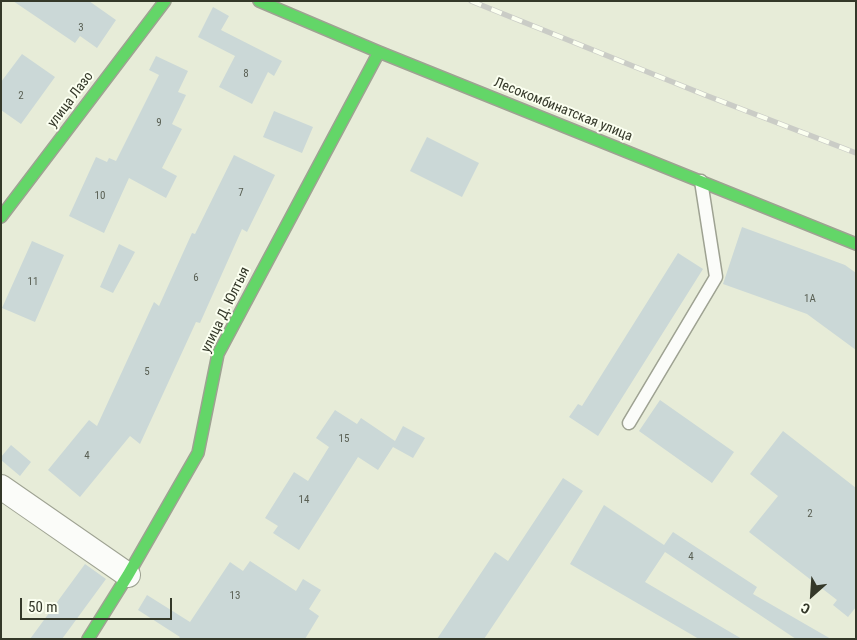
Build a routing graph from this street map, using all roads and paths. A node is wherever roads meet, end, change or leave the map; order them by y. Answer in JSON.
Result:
{"nodes":[{"id":1,"x":165,"y":1,"type":"edge"},
{"id":2,"x":260,"y":1,"type":"edge"},
{"id":3,"x":379,"y":52,"type":"junction"},
{"id":4,"x":701,"y":181,"type":"junction"},
{"id":5,"x":1,"y":217,"type":"edge"},
{"id":6,"x":856,"y":244,"type":"edge"},
{"id":7,"x":629,"y":423,"type":"dead end"},
{"id":8,"x":1,"y":487,"type":"edge"},
{"id":9,"x":128,"y":575,"type":"junction"},
{"id":10,"x":88,"y":639,"type":"edge"}],
"edges":[{"from":1,"to":5,"type":"street","name":"улица Лазо"},
{"from":2,"to":3,"type":"street","name":"Лесокомбинатская улица"},
{"from":3,"to":4,"type":"street","name":"Лесокомбинатская улица"},
{"from":3,"to":9,"type":"street","name":"улица Д. Юлтыя"},
{"from":4,"to":6,"type":"street","name":"Лесокомбинатская улица"},
{"from":4,"to":7,"type":"lane"},
{"from":8,"to":9,"type":"street"},
{"from":9,"to":10,"type":"street","name":"улица Д. Юлтыя"}]}
